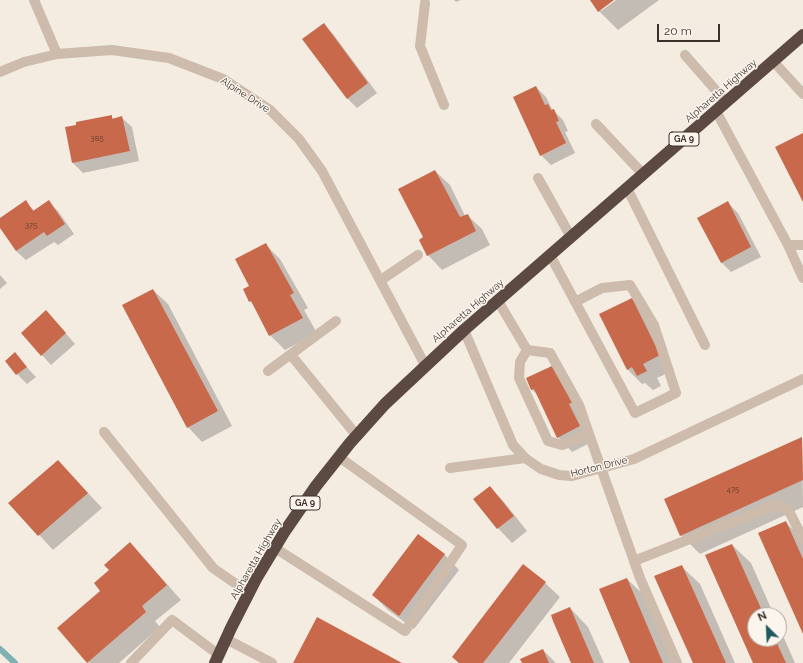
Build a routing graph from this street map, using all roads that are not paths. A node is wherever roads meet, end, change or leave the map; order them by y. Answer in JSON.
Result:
{"nodes":[{"id":1,"x":34,"y":0,"type":"edge"},
{"id":2,"x":426,"y":3,"type":"dead end"},
{"id":3,"x":803,"y":35,"type":"edge"},
{"id":4,"x":57,"y":54,"type":"junction"},
{"id":5,"x":685,"y":55,"type":"dead end"},
{"id":6,"x":774,"y":60,"type":"junction"},
{"id":7,"x":0,"y":72,"type":"edge"},
{"id":8,"x":803,"y":94,"type":"edge"},
{"id":9,"x":726,"y":102,"type":"junction"},
{"id":10,"x":444,"y":105,"type":"dead end"},
{"id":11,"x":716,"y":111,"type":"junction"},
{"id":12,"x":596,"y":124,"type":"dead end"},
{"id":13,"x":643,"y":174,"type":"junction"},
{"id":14,"x":538,"y":178,"type":"dead end"},
{"id":15,"x":626,"y":188,"type":"junction"},
{"id":16,"x":571,"y":237,"type":"junction"},
{"id":17,"x":788,"y":245,"type":"junction"},
{"id":18,"x":803,"y":245,"type":"edge"},
{"id":19,"x":418,"y":255,"type":"dead end"},
{"id":20,"x":550,"y":255,"type":"junction"},
{"id":21,"x":803,"y":278,"type":"edge"},
{"id":22,"x":380,"y":280,"type":"junction"},
{"id":23,"x":498,"y":301,"type":"junction"},
{"id":24,"x":575,"y":302,"type":"junction"},
{"id":25,"x":336,"y":321,"type":"dead end"},
{"id":26,"x":464,"y":330,"type":"junction"},
{"id":27,"x":705,"y":345,"type":"dead end"},
{"id":28,"x":528,"y":350,"type":"junction"},
{"id":29,"x":291,"y":355,"type":"junction"},
{"id":30,"x":425,"y":365,"type":"junction"},
{"id":31,"x":268,"y":371,"type":"dead end"},
{"id":32,"x":803,"y":379,"type":"edge"},
{"id":33,"x":104,"y":432,"type":"dead end"},
{"id":34,"x":590,"y":434,"type":"junction"},
{"id":35,"x":357,"y":436,"type":"junction"},
{"id":36,"x":339,"y":457,"type":"junction"},
{"id":37,"x":525,"y":458,"type":"junction"},
{"id":38,"x":450,"y":468,"type":"dead end"},
{"id":39,"x":602,"y":468,"type":"junction"},
{"id":40,"x":803,"y":539,"type":"edge"},
{"id":41,"x":274,"y":548,"type":"junction"},
{"id":42,"x":634,"y":561,"type":"junction"},
{"id":43,"x":249,"y":593,"type":"junction"},
{"id":44,"x":226,"y":640,"type":"junction"},
{"id":45,"x":217,"y":659,"type":"edge"},
{"id":46,"x":131,"y":663,"type":"edge"},
{"id":47,"x":272,"y":663,"type":"edge"},
{"id":48,"x":677,"y":663,"type":"edge"}],
"edges":[{"from":1,"to":4,"type":"street"},
{"from":2,"to":10,"type":"street"},
{"from":3,"to":6,"type":"highway","name":"Alpharetta Highway","number":"GA 9"},
{"from":4,"to":7,"type":"street","name":"Alpine Drive"},
{"from":4,"to":22,"type":"street","name":"Alpine Drive"},
{"from":5,"to":9,"type":"street"},
{"from":6,"to":8,"type":"street"},
{"from":6,"to":9,"type":"highway","name":"Alpharetta Highway","number":"GA 9"},
{"from":9,"to":11,"type":"highway","name":"Alpharetta Highway","number":"GA 9"},
{"from":11,"to":13,"type":"highway","name":"Alpharetta Highway","number":"GA 9"},
{"from":11,"to":17,"type":"street"},
{"from":12,"to":13,"type":"street"},
{"from":13,"to":15,"type":"highway","name":"Alpharetta Highway","number":"GA 9"},
{"from":14,"to":16,"type":"street"},
{"from":15,"to":16,"type":"highway","name":"Alpharetta Highway","number":"GA 9"},
{"from":15,"to":27,"type":"street"},
{"from":16,"to":20,"type":"highway","name":"Alpharetta Highway","number":"GA 9"},
{"from":17,"to":18,"type":"street"},
{"from":17,"to":21,"type":"street"},
{"from":19,"to":22,"type":"street"},
{"from":20,"to":23,"type":"highway","name":"Alpharetta Highway","number":"GA 9"},
{"from":20,"to":24,"type":"street"},
{"from":22,"to":30,"type":"street","name":"Alpine Drive"},
{"from":23,"to":26,"type":"highway","name":"Alpharetta Highway","number":"GA 9"},
{"from":23,"to":28,"type":"street"},
{"from":24,"to":24,"type":"street"},
{"from":25,"to":29,"type":"street"},
{"from":26,"to":30,"type":"highway","name":"Alpharetta Highway","number":"GA 9"},
{"from":26,"to":37,"type":"street","name":"Horton Drive"},
{"from":28,"to":34,"type":"street"},
{"from":28,"to":34,"type":"street"},
{"from":29,"to":31,"type":"street"},
{"from":29,"to":35,"type":"street"},
{"from":30,"to":35,"type":"highway","name":"Alpharetta Highway","number":"GA 9"},
{"from":32,"to":39,"type":"street","name":"Horton Drive"},
{"from":33,"to":43,"type":"street"},
{"from":34,"to":39,"type":"street"},
{"from":35,"to":36,"type":"highway","name":"Alpharetta Highway","number":"GA 9"},
{"from":36,"to":41,"type":"highway","name":"Alpharetta Highway","number":"GA 9"},
{"from":36,"to":41,"type":"street"},
{"from":37,"to":38,"type":"street"},
{"from":37,"to":39,"type":"street","name":"Horton Drive"},
{"from":39,"to":42,"type":"street"},
{"from":40,"to":42,"type":"street"},
{"from":41,"to":43,"type":"highway","name":"Alpharetta Highway","number":"GA 9"},
{"from":42,"to":48,"type":"street"},
{"from":43,"to":44,"type":"highway","name":"Alpharetta Highway","number":"GA 9"},
{"from":44,"to":45,"type":"highway","name":"Alpharetta Highway","number":"GA 9"},
{"from":44,"to":47,"type":"street"},
{"from":45,"to":46,"type":"street"}]}
